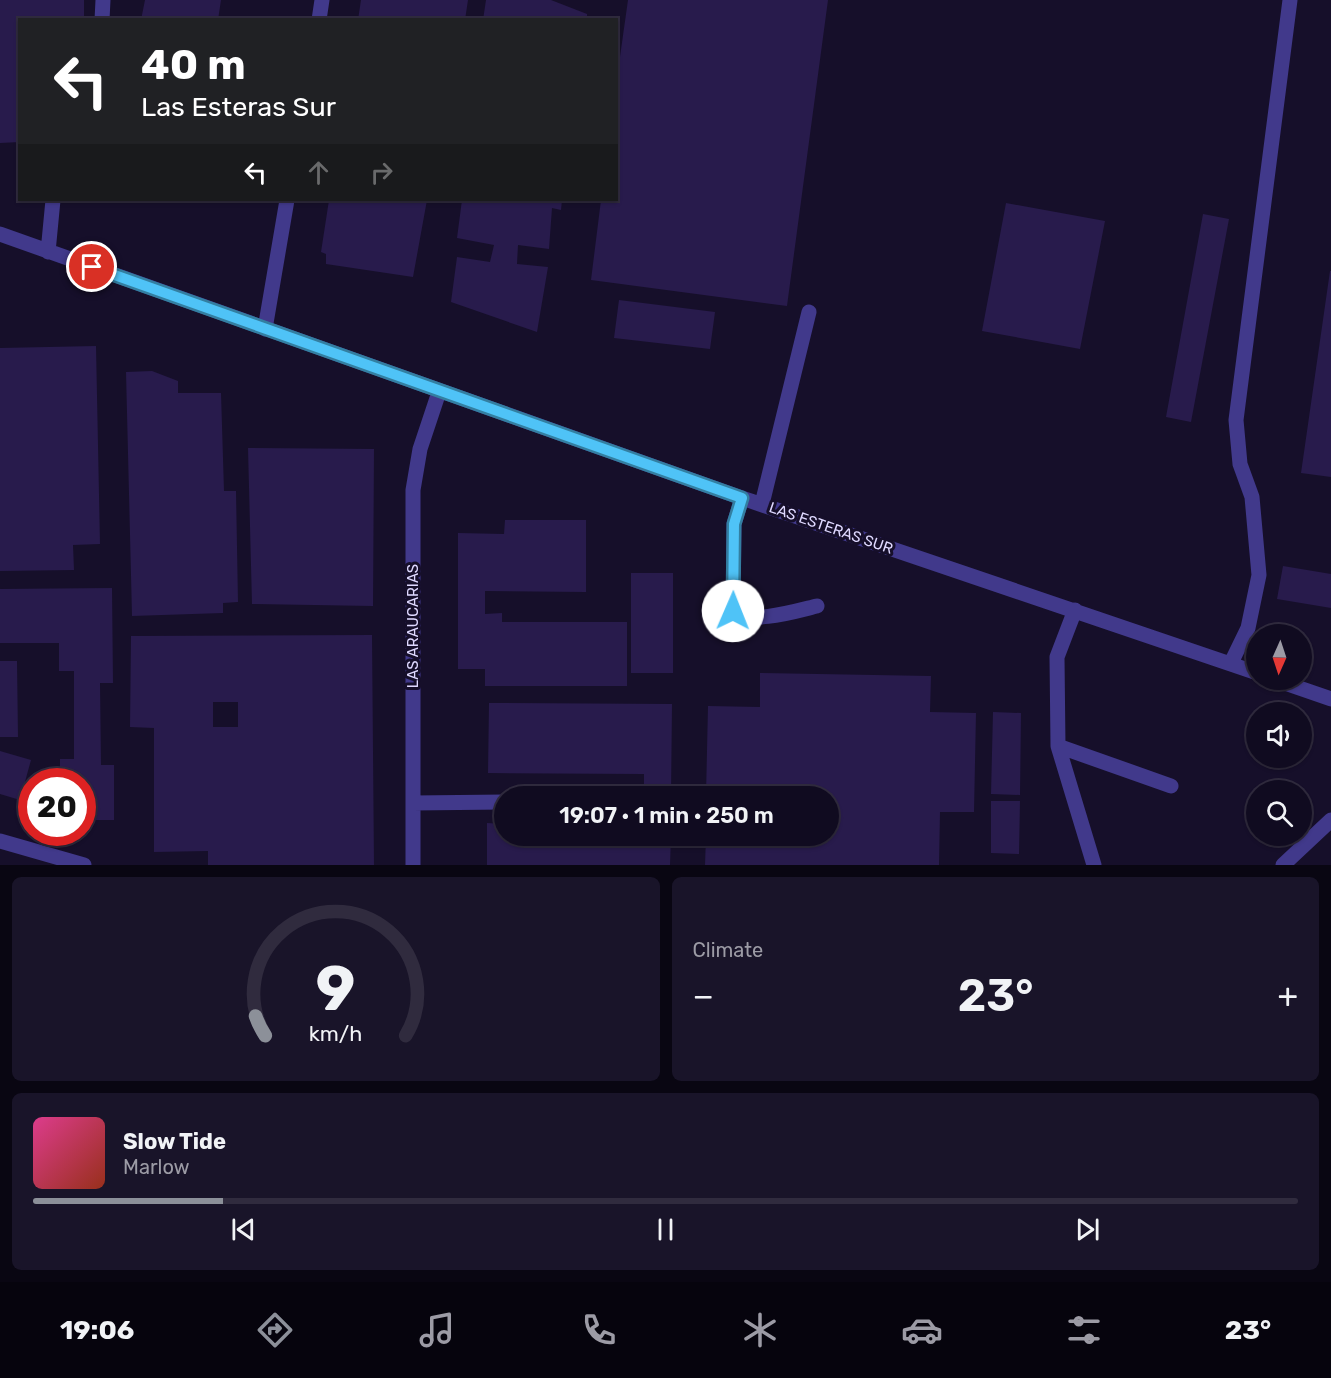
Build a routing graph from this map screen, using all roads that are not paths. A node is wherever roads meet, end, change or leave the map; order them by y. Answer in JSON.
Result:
{"nodes":[{"id":1,"x":103,"y":0,"type":"edge"},
{"id":2,"x":322,"y":0,"type":"edge"},
{"id":3,"x":1290,"y":0,"type":"edge"},
{"id":4,"x":102,"y":18,"type":"edge"},
{"id":5,"x":319,"y":18,"type":"edge"},
{"id":6,"x":52,"y":201,"type":"edge"},
{"id":7,"x":287,"y":201,"type":"edge"},
{"id":8,"x":0,"y":234,"type":"edge"},
{"id":9,"x":48,"y":252,"type":"junction"},
{"id":10,"x":809,"y":312,"type":"dead end"},
{"id":11,"x":265,"y":329,"type":"junction"},
{"id":12,"x":440,"y":392,"type":"junction"},
{"id":13,"x":742,"y":498,"type":"junction"},
{"id":14,"x":762,"y":504,"type":"junction"},
{"id":15,"x":817,"y":606,"type":"dead end"},
{"id":16,"x":1075,"y":610,"type":"junction"},
{"id":17,"x":1232,"y":663,"type":"junction"},
{"id":18,"x":1246,"y":669,"type":"edge"},
{"id":19,"x":1305,"y":690,"type":"edge"},
{"id":20,"x":1331,"y":699,"type":"edge"},
{"id":21,"x":1058,"y":746,"type":"junction"},
{"id":22,"x":1171,"y":786,"type":"dead end"},
{"id":23,"x":494,"y":802,"type":"edge"},
{"id":24,"x":413,"y":803,"type":"junction"},
{"id":25,"x":1331,"y":820,"type":"edge"},
{"id":26,"x":0,"y":841,"type":"edge"},
{"id":27,"x":84,"y":865,"type":"edge"},
{"id":28,"x":413,"y":865,"type":"edge"},
{"id":29,"x":1094,"y":865,"type":"edge"},
{"id":30,"x":1283,"y":865,"type":"edge"}],
"edges":[{"from":1,"to":4,"type":"street"},
{"from":2,"to":5,"type":"street"},
{"from":3,"to":17,"type":"street"},
{"from":6,"to":9,"type":"street"},
{"from":7,"to":11,"type":"street"},
{"from":8,"to":9,"type":"street","name":"LAS ESTERAS SUR"},
{"from":9,"to":11,"type":"street","name":"LAS ESTERAS SUR"},
{"from":10,"to":14,"type":"street"},
{"from":11,"to":12,"type":"street","name":"LAS ESTERAS SUR"},
{"from":12,"to":13,"type":"street","name":"LAS ESTERAS SUR"},
{"from":12,"to":24,"type":"street","name":"LAS ARAUCARIAS"},
{"from":13,"to":14,"type":"street","name":"LAS ESTERAS SUR"},
{"from":13,"to":15,"type":"street"},
{"from":14,"to":16,"type":"street","name":"LAS ESTERAS SUR"},
{"from":16,"to":17,"type":"street","name":"LAS ESTERAS SUR"},
{"from":16,"to":21,"type":"street"},
{"from":17,"to":18,"type":"street","name":"LAS ESTERAS SUR"},
{"from":19,"to":20,"type":"street"},
{"from":21,"to":22,"type":"street"},
{"from":21,"to":29,"type":"street"},
{"from":23,"to":24,"type":"street"},
{"from":24,"to":28,"type":"street","name":"LAS ARAUCARIAS"},
{"from":25,"to":30,"type":"street"},
{"from":26,"to":27,"type":"street"}]}
